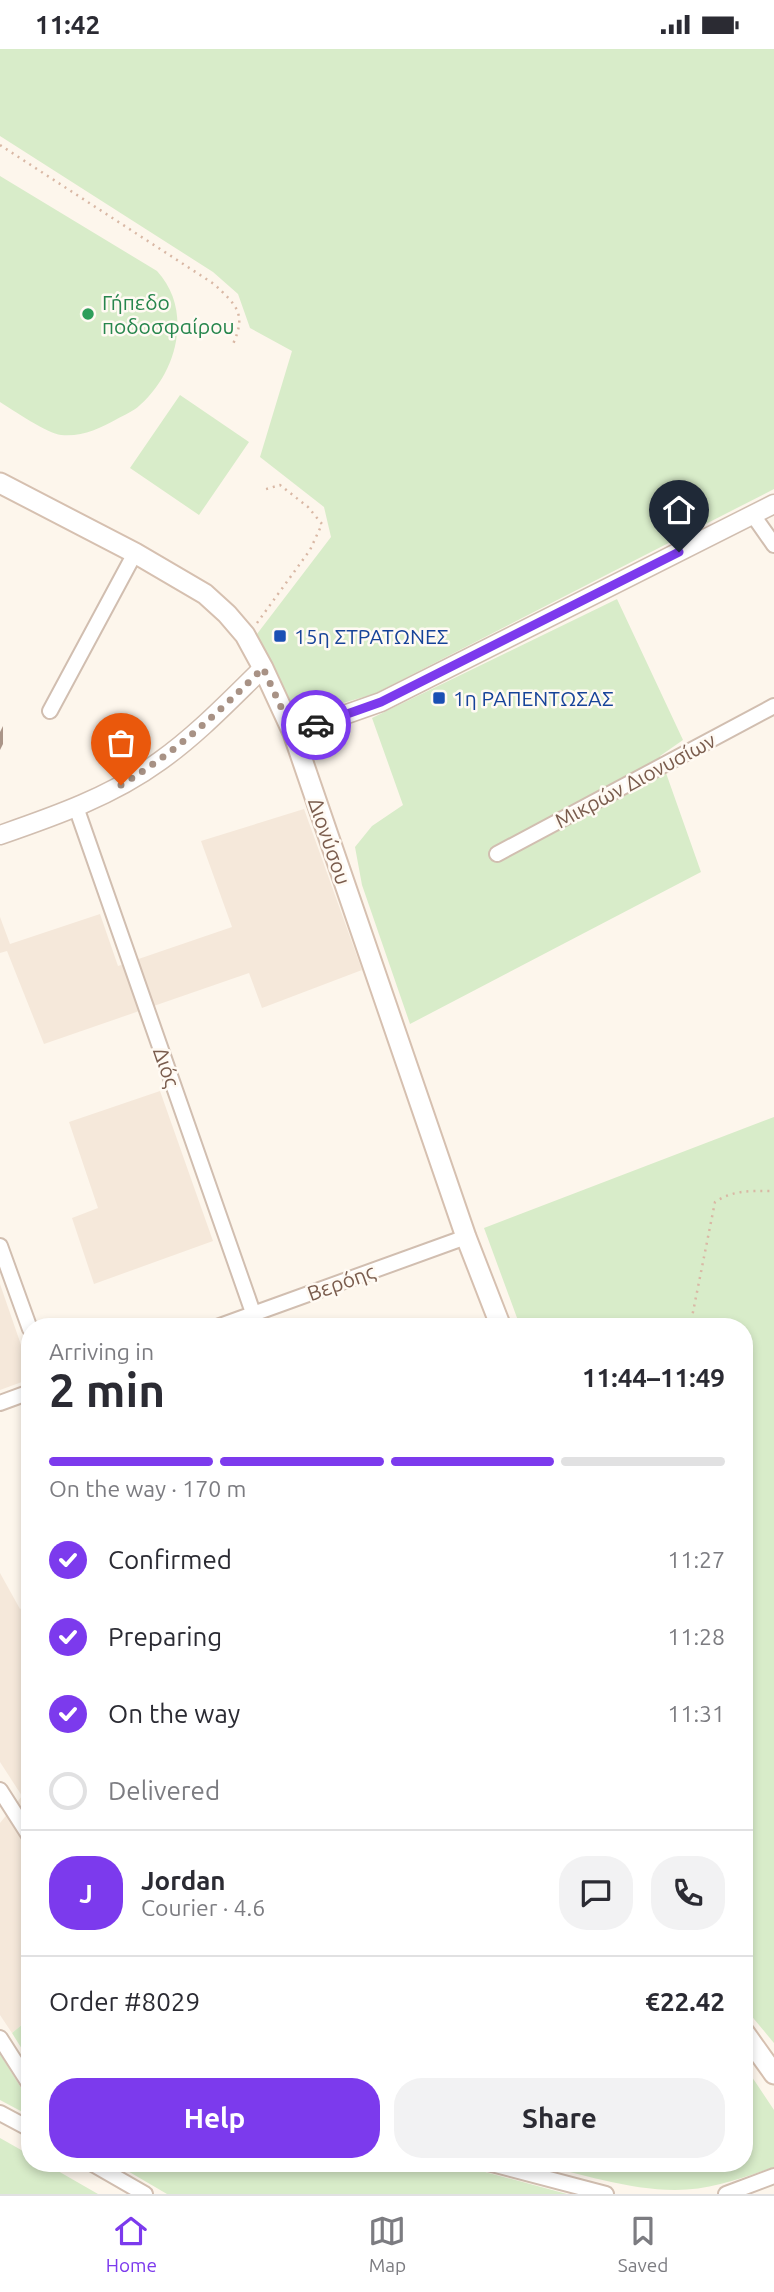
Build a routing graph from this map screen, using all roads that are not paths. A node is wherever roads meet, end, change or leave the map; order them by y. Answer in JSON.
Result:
{"nodes":[{"id":1,"x":0,"y":483,"type":"edge"},
{"id":2,"x":774,"y":503,"type":"edge"},
{"id":3,"x":753,"y":515,"type":"junction"},
{"id":4,"x":774,"y":545,"type":"edge"},
{"id":5,"x":135,"y":553,"type":"junction"},
{"id":6,"x":263,"y":668,"type":"junction"},
{"id":7,"x":774,"y":706,"type":"edge"},
{"id":8,"x":50,"y":711,"type":"dead end"},
{"id":9,"x":293,"y":733,"type":"junction"},
{"id":10,"x":76,"y":807,"type":"junction"},
{"id":11,"x":0,"y":835,"type":"edge"},
{"id":12,"x":496,"y":854,"type":"dead end"},
{"id":13,"x":466,"y":1237,"type":"junction"},
{"id":14,"x":0,"y":1246,"type":"edge"},
{"id":15,"x":26,"y":1318,"type":"edge"},
{"id":16,"x":255,"y":1318,"type":"edge"},
{"id":17,"x":261,"y":1318,"type":"edge"},
{"id":18,"x":497,"y":1318,"type":"edge"},
{"id":19,"x":21,"y":1395,"type":"edge"},
{"id":20,"x":0,"y":1403,"type":"edge"},
{"id":21,"x":0,"y":1790,"type":"edge"},
{"id":22,"x":21,"y":1823,"type":"edge"},
{"id":23,"x":0,"y":2038,"type":"edge"},
{"id":24,"x":753,"y":2045,"type":"edge"},
{"id":25,"x":21,"y":2071,"type":"edge"},
{"id":26,"x":774,"y":2074,"type":"edge"},
{"id":27,"x":0,"y":2113,"type":"edge"},
{"id":28,"x":21,"y":2124,"type":"edge"},
{"id":29,"x":107,"y":2172,"type":"edge"},
{"id":30,"x":522,"y":2172,"type":"edge"},
{"id":31,"x":774,"y":2176,"type":"edge"},
{"id":32,"x":145,"y":2194,"type":"edge"},
{"id":33,"x":606,"y":2194,"type":"edge"},
{"id":34,"x":726,"y":2194,"type":"edge"}],
"edges":[{"from":1,"to":5,"type":"main road","name":"Διονύσου"},
{"from":2,"to":3,"type":"street"},
{"from":3,"to":4,"type":"street"},
{"from":3,"to":9,"type":"street"},
{"from":5,"to":6,"type":"main road","name":"Διονύσου"},
{"from":5,"to":8,"type":"street"},
{"from":6,"to":9,"type":"main road","name":"Διονύσου"},
{"from":6,"to":10,"type":"street"},
{"from":7,"to":12,"type":"street","name":"Μικρών Διονυσίων"},
{"from":9,"to":13,"type":"main road","name":"Διονύσου"},
{"from":10,"to":11,"type":"street"},
{"from":10,"to":16,"type":"street","name":"Διός"},
{"from":13,"to":17,"type":"street","name":"Βερόης"},
{"from":13,"to":18,"type":"main road","name":"Διονύσου"},
{"from":14,"to":15,"type":"street"},
{"from":19,"to":20,"type":"street"},
{"from":21,"to":22,"type":"street"},
{"from":23,"to":25,"type":"street"},
{"from":24,"to":26,"type":"main road"},
{"from":27,"to":28,"type":"street"},
{"from":29,"to":32,"type":"street"},
{"from":30,"to":33,"type":"street"},
{"from":31,"to":34,"type":"street"}]}
